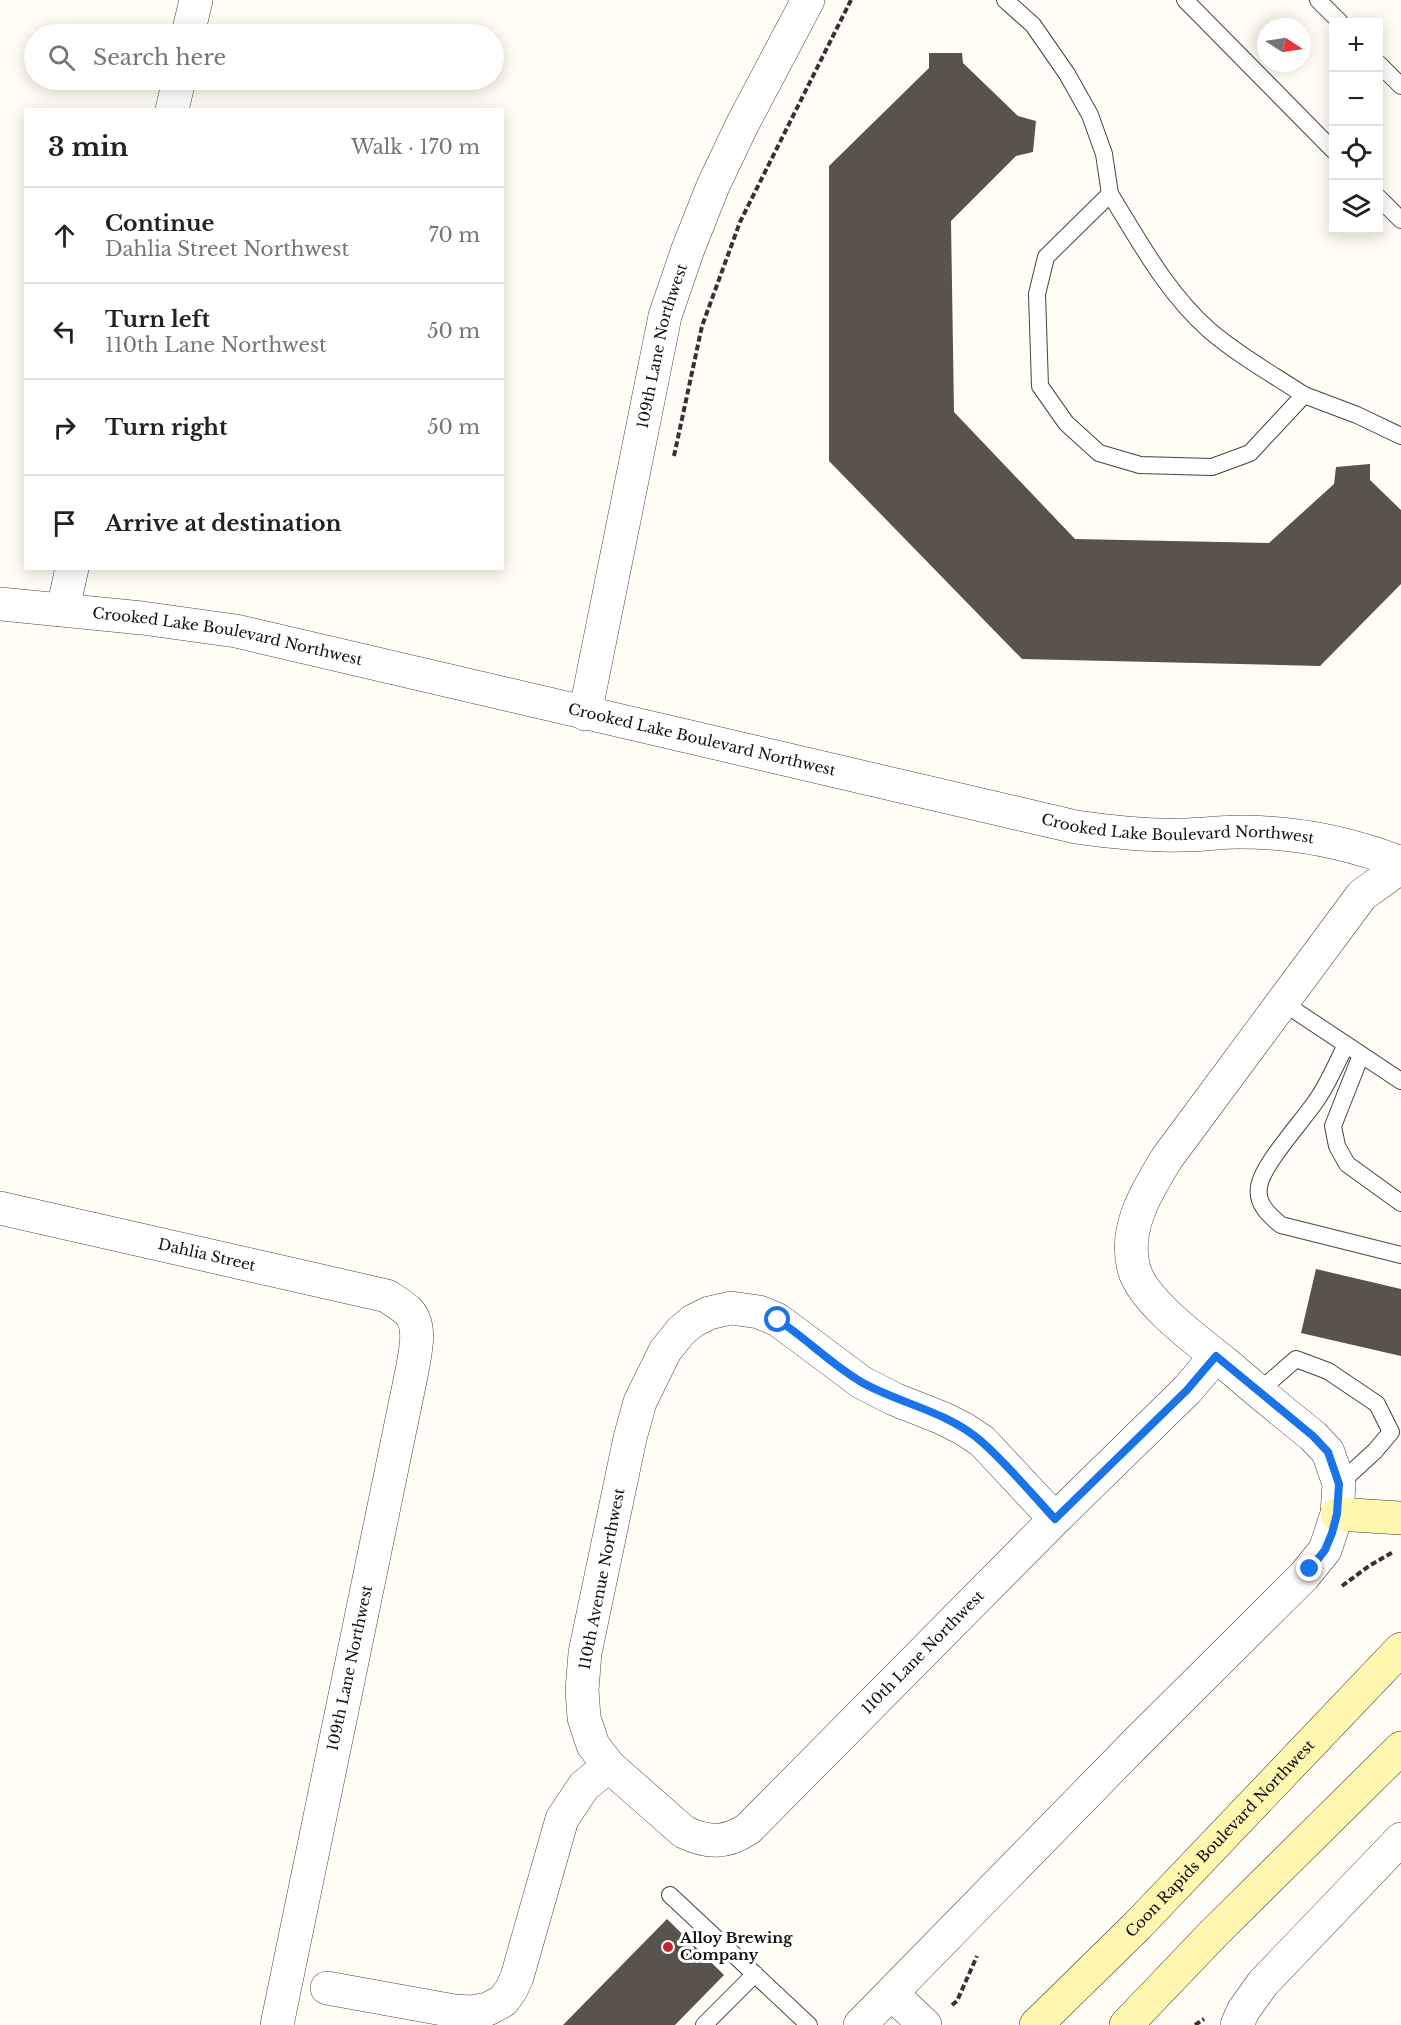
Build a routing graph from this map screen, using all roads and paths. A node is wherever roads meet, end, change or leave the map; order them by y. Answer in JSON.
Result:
{"nodes":[{"id":1,"x":196,"y":0,"type":"edge"},
{"id":2,"x":808,"y":0,"type":"edge"},
{"id":3,"x":851,"y":0,"type":"edge"},
{"id":4,"x":1005,"y":0,"type":"edge"},
{"id":5,"x":1318,"y":0,"type":"edge"},
{"id":6,"x":1194,"y":3,"type":"edge"},
{"id":7,"x":1336,"y":18,"type":"edge"},
{"id":8,"x":190,"y":24,"type":"edge"},
{"id":9,"x":1383,"y":68,"type":"edge"},
{"id":10,"x":1401,"y":86,"type":"edge"},
{"id":11,"x":177,"y":90,"type":"edge"},
{"id":12,"x":172,"y":108,"type":"edge"},
{"id":13,"x":1329,"y":146,"type":"edge"},
{"id":14,"x":1110,"y":194,"type":"junction"},
{"id":15,"x":1383,"y":202,"type":"edge"},
{"id":16,"x":1401,"y":220,"type":"edge"},
{"id":17,"x":1304,"y":395,"type":"junction"},
{"id":18,"x":1401,"y":435,"type":"edge"},
{"id":19,"x":672,"y":465,"type":"dead end"},
{"id":20,"x":72,"y":570,"type":"edge"},
{"id":21,"x":0,"y":604,"type":"edge"},
{"id":22,"x":63,"y":609,"type":"junction"},
{"id":23,"x":585,"y":714,"type":"junction"},
{"id":24,"x":1401,"y":862,"type":"edge"},
{"id":25,"x":1401,"y":867,"type":"edge"},
{"id":26,"x":1282,"y":1002,"type":"junction"},
{"id":27,"x":1346,"y":1045,"type":"junction"},
{"id":28,"x":1361,"y":1055,"type":"junction"},
{"id":29,"x":1401,"y":1081,"type":"edge"},
{"id":30,"x":1401,"y":1203,"type":"edge"},
{"id":31,"x":0,"y":1208,"type":"edge"},
{"id":32,"x":1401,"y":1255,"type":"edge"},
{"id":33,"x":409,"y":1312,"type":"joint"},
{"id":34,"x":1216,"y":1356,"type":"junction"},
{"id":35,"x":1258,"y":1392,"type":"junction"},
{"id":36,"x":1338,"y":1499,"type":"junction"},
{"id":37,"x":1401,"y":1518,"type":"edge"},
{"id":38,"x":1055,"y":1519,"type":"junction"},
{"id":39,"x":1401,"y":1649,"type":"edge"},
{"id":40,"x":1401,"y":1748,"type":"edge"},
{"id":41,"x":609,"y":1766,"type":"junction"},
{"id":42,"x":1401,"y":1839,"type":"edge"},
{"id":43,"x":670,"y":1895,"type":"dead end"},
{"id":44,"x":754,"y":1974,"type":"junction"},
{"id":45,"x":327,"y":1988,"type":"dead end"},
{"id":46,"x":892,"y":1994,"type":"junction"},
{"id":47,"x":277,"y":2025,"type":"edge"},
{"id":48,"x":704,"y":2025,"type":"edge"},
{"id":49,"x":809,"y":2025,"type":"edge"},
{"id":50,"x":860,"y":2025,"type":"edge"},
{"id":51,"x":925,"y":2025,"type":"edge"},
{"id":52,"x":1036,"y":2025,"type":"edge"},
{"id":53,"x":1126,"y":2025,"type":"edge"},
{"id":54,"x":1237,"y":2025,"type":"edge"}],
"edges":[{"from":1,"to":8,"type":"street"},
{"from":2,"to":23,"type":"street","name":"109th Lane Northwest"},
{"from":3,"to":19,"type":"path"},
{"from":4,"to":14,"type":"lane"},
{"from":5,"to":7,"type":"lane"},
{"from":6,"to":13,"type":"lane"},
{"from":9,"to":10,"type":"lane"},
{"from":11,"to":12,"type":"street"},
{"from":14,"to":17,"type":"lane"},
{"from":14,"to":17,"type":"lane"},
{"from":15,"to":16,"type":"lane"},
{"from":17,"to":18,"type":"lane"},
{"from":20,"to":22,"type":"street"},
{"from":21,"to":22,"type":"street","name":"Crooked Lake Boulevard Northwest"},
{"from":22,"to":23,"type":"street","name":"Crooked Lake Boulevard Northwest"},
{"from":23,"to":24,"type":"street","name":"Crooked Lake Boulevard Northwest"},
{"from":25,"to":26,"type":"street"},
{"from":26,"to":27,"type":"lane"},
{"from":26,"to":34,"type":"street"},
{"from":27,"to":28,"type":"lane"},
{"from":27,"to":32,"type":"lane"},
{"from":28,"to":29,"type":"lane"},
{"from":28,"to":30,"type":"lane"},
{"from":31,"to":33,"type":"street","name":"Dahlia Street"},
{"from":33,"to":47,"type":"street","name":"109th Lane Northwest"},
{"from":34,"to":35,"type":"street"},
{"from":34,"to":38,"type":"street","name":"110th Lane Northwest"},
{"from":35,"to":36,"type":"street"},
{"from":35,"to":36,"type":"lane"},
{"from":36,"to":37,"type":"main road"},
{"from":36,"to":46,"type":"street"},
{"from":38,"to":41,"type":"street","name":"110th Lane Northwest"},
{"from":38,"to":41,"type":"street","name":"110th Avenue Northwest"},
{"from":39,"to":52,"type":"main road","name":"Coon Rapids Boulevard Northwest"},
{"from":40,"to":53,"type":"main road"},
{"from":41,"to":45,"type":"street"},
{"from":42,"to":54,"type":"street"},
{"from":43,"to":44,"type":"lane"},
{"from":44,"to":48,"type":"lane"},
{"from":44,"to":49,"type":"lane"},
{"from":46,"to":50,"type":"street"},
{"from":46,"to":51,"type":"street"}]}
